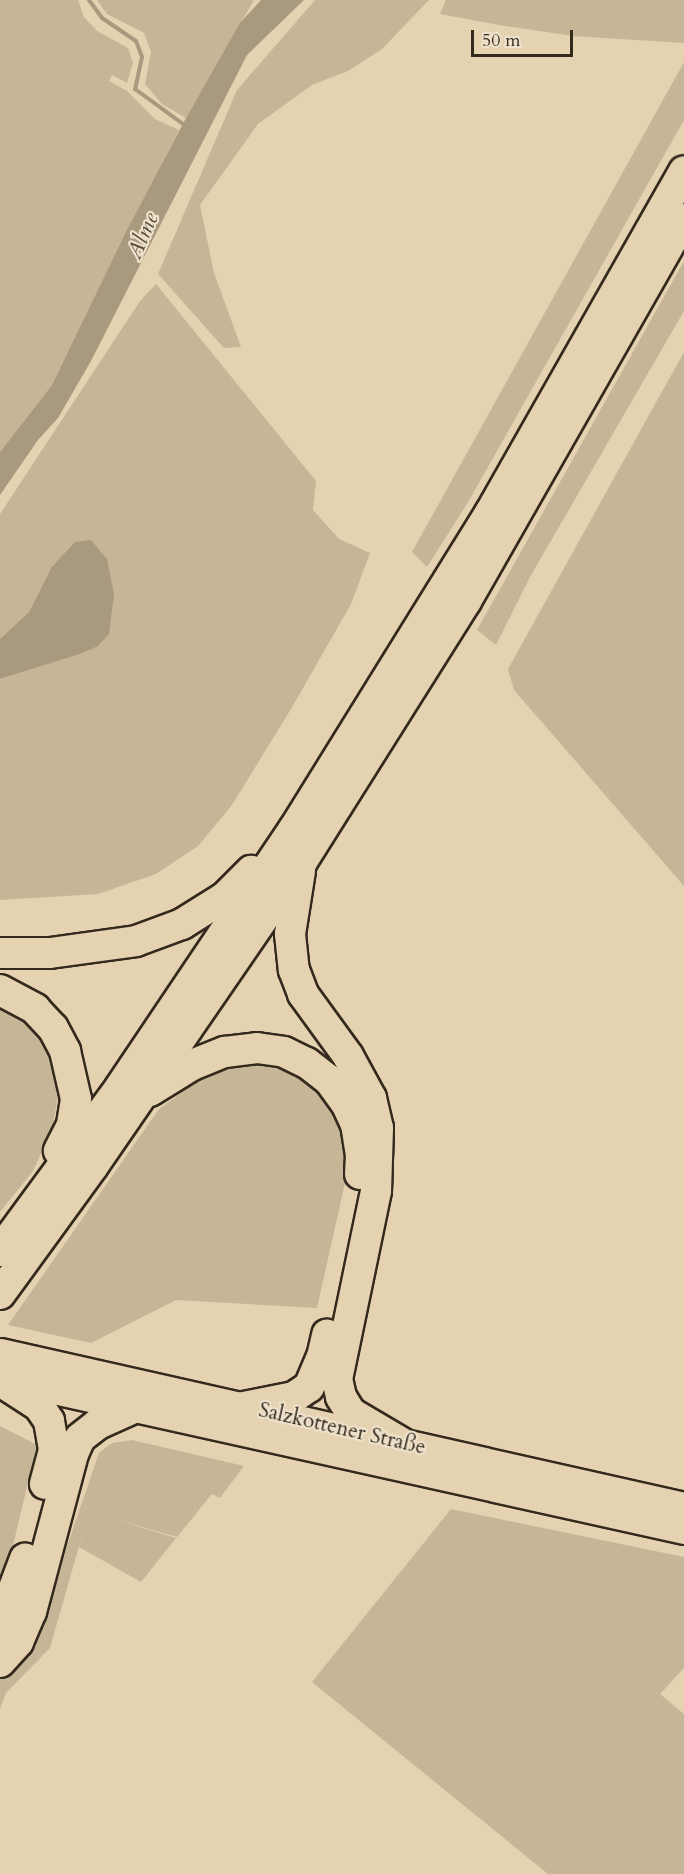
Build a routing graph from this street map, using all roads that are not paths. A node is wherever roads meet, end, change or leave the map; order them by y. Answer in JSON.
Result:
{"nodes":[{"id":1,"x":684,"y":171,"type":"edge"},
{"id":2,"x":684,"y":219,"type":"edge"},
{"id":3,"x":294,"y":829,"type":"junction"},
{"id":4,"x":301,"y":863,"type":"junction"},
{"id":5,"x":0,"y":953,"type":"edge"},
{"id":6,"x":0,"y":990,"type":"edge"},
{"id":7,"x":140,"y":1098,"type":"junction"},
{"id":8,"x":31,"y":1211,"type":"junction"},
{"id":9,"x":0,"y":1251,"type":"edge"},
{"id":10,"x":0,"y":1293,"type":"edge"},
{"id":11,"x":0,"y":1352,"type":"edge"},
{"id":12,"x":0,"y":1379,"type":"edge"},
{"id":13,"x":136,"y":1407,"type":"junction"},
{"id":14,"x":244,"y":1407,"type":"junction"},
{"id":15,"x":402,"y":1443,"type":"junction"},
{"id":16,"x":684,"y":1506,"type":"edge"},
{"id":17,"x":684,"y":1530,"type":"edge"},
{"id":18,"x":0,"y":1625,"type":"edge"},
{"id":19,"x":0,"y":1662,"type":"edge"}],
"edges":[{"from":1,"to":3,"type":"highway"},
{"from":2,"to":4,"type":"highway"},
{"from":3,"to":5,"type":"highway"},
{"from":3,"to":8,"type":"highway"},
{"from":4,"to":7,"type":"highway"},
{"from":4,"to":15,"type":"highway"},
{"from":6,"to":8,"type":"highway"},
{"from":7,"to":10,"type":"highway"},
{"from":7,"to":14,"type":"highway"},
{"from":8,"to":9,"type":"highway"},
{"from":11,"to":14,"type":"highway","name":"Salzkottener Straße"},
{"from":12,"to":13,"type":"highway","name":"Salzkottener Straße"},
{"from":12,"to":18,"type":"highway"},
{"from":13,"to":17,"type":"highway","name":"Salzkottener Straße"},
{"from":13,"to":19,"type":"highway"},
{"from":14,"to":15,"type":"highway","name":"Salzkottener Straße"},
{"from":15,"to":16,"type":"highway","name":"Salzkottener Straße"}]}
